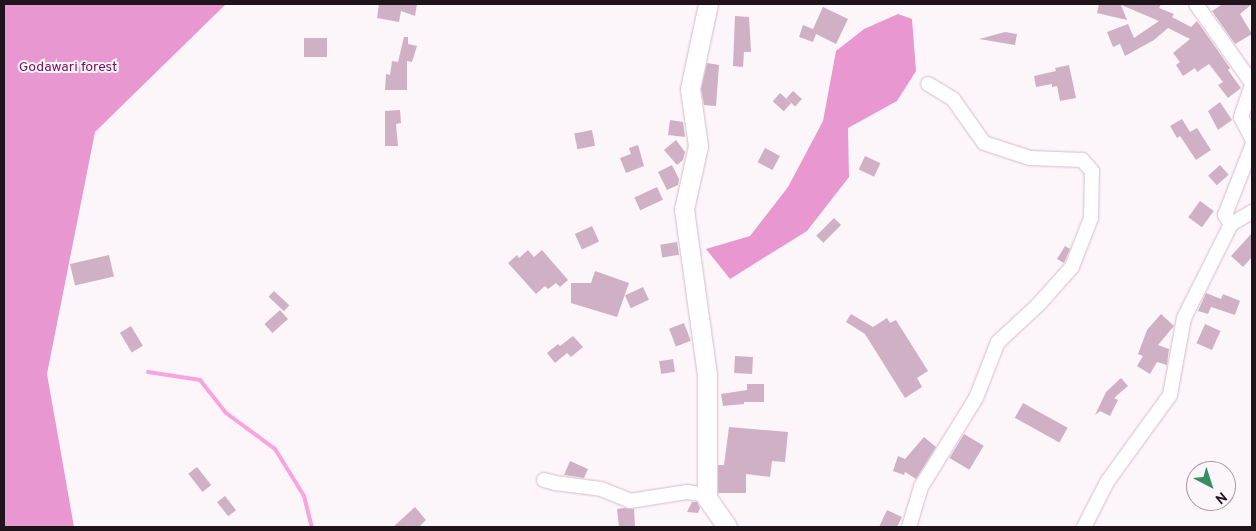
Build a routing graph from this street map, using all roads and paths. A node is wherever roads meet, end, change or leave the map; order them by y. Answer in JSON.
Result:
{"nodes":[{"id":1,"x":708,"y":4,"type":"edge"},
{"id":2,"x":1196,"y":4,"type":"edge"},
{"id":3,"x":928,"y":84,"type":"dead end"},
{"id":4,"x":1252,"y":84,"type":"edge"},
{"id":5,"x":1252,"y":139,"type":"edge"},
{"id":6,"x":1252,"y":146,"type":"edge"},
{"id":7,"x":1252,"y":212,"type":"edge"},
{"id":8,"x":1231,"y":224,"type":"junction"},
{"id":9,"x":544,"y":480,"type":"dead end"},
{"id":10,"x":707,"y":498,"type":"junction"},
{"id":11,"x":727,"y":527,"type":"edge"},
{"id":12,"x":909,"y":527,"type":"edge"},
{"id":13,"x":1084,"y":527,"type":"edge"}],
"edges":[{"from":1,"to":10,"type":"street"},
{"from":2,"to":4,"type":"street"},
{"from":3,"to":12,"type":"street"},
{"from":4,"to":5,"type":"street"},
{"from":6,"to":8,"type":"street"},
{"from":7,"to":8,"type":"street"},
{"from":8,"to":13,"type":"street"},
{"from":9,"to":10,"type":"street"},
{"from":10,"to":11,"type":"street"}]}
